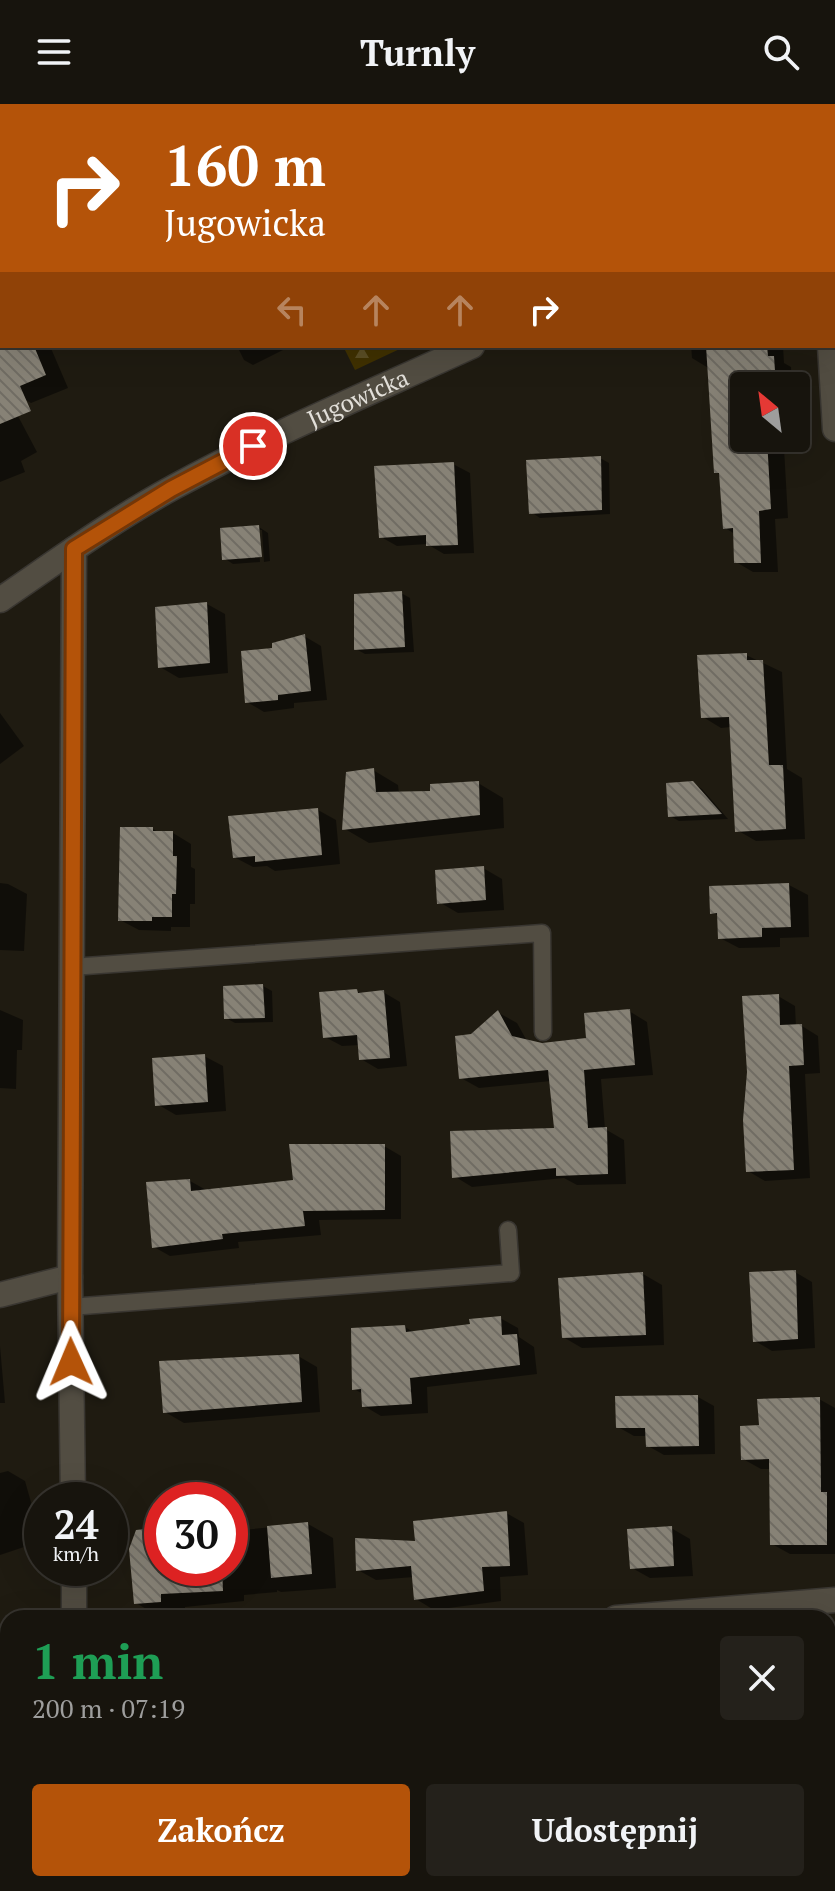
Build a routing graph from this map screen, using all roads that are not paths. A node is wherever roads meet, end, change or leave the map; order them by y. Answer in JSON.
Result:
{"nodes":[{"id":1,"x":468,"y":348,"type":"edge"},
{"id":2,"x":830,"y":348,"type":"edge"},
{"id":3,"x":835,"y":429,"type":"edge"},
{"id":4,"x":74,"y":549,"type":"junction"},
{"id":5,"x":0,"y":600,"type":"edge"},
{"id":6,"x":72,"y":967,"type":"junction"},
{"id":7,"x":543,"y":1032,"type":"dead end"},
{"id":8,"x":508,"y":1230,"type":"dead end"},
{"id":9,"x":70,"y":1277,"type":"junction"},
{"id":10,"x":0,"y":1295,"type":"edge"},
{"id":11,"x":70,"y":1307,"type":"junction"},
{"id":12,"x":73,"y":1482,"type":"edge"},
{"id":13,"x":74,"y":1586,"type":"edge"},
{"id":14,"x":835,"y":1600,"type":"edge"},
{"id":15,"x":74,"y":1610,"type":"edge"},
{"id":16,"x":713,"y":1610,"type":"edge"}],
"edges":[{"from":1,"to":4,"type":"street","name":"Jugowicka"},
{"from":2,"to":3,"type":"street"},
{"from":4,"to":5,"type":"street","name":"Jugowicka"},
{"from":4,"to":6,"type":"street"},
{"from":6,"to":7,"type":"lane"},
{"from":6,"to":9,"type":"street"},
{"from":8,"to":11,"type":"lane"},
{"from":9,"to":10,"type":"street"},
{"from":9,"to":11,"type":"street"},
{"from":11,"to":12,"type":"street"},
{"from":13,"to":15,"type":"street"},
{"from":14,"to":16,"type":"street"}]}
